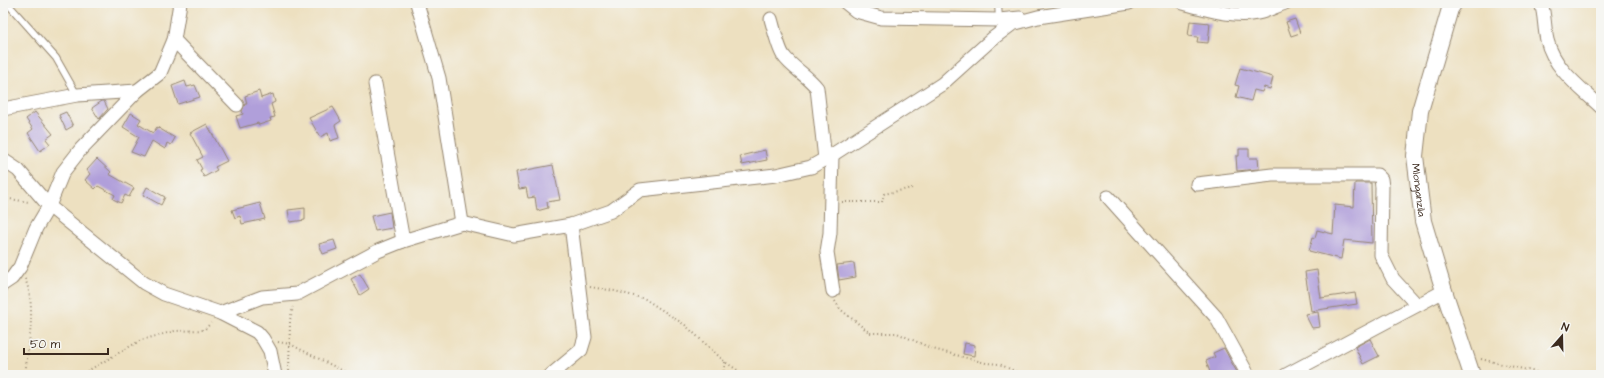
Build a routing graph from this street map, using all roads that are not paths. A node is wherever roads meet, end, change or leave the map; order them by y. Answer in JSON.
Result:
{"nodes":[{"id":1,"x":7,"y":3,"type":"edge"},
{"id":2,"x":180,"y":3,"type":"edge"},
{"id":3,"x":417,"y":3,"type":"edge"},
{"id":4,"x":846,"y":3,"type":"edge"},
{"id":5,"x":998,"y":3,"type":"edge"},
{"id":6,"x":1129,"y":3,"type":"edge"},
{"id":7,"x":1183,"y":3,"type":"edge"},
{"id":8,"x":1285,"y":3,"type":"edge"},
{"id":9,"x":1454,"y":3,"type":"edge"},
{"id":10,"x":1541,"y":3,"type":"edge"},
{"id":11,"x":1038,"y":17,"type":"junction"},
{"id":12,"x":771,"y":19,"type":"dead end"},
{"id":13,"x":999,"y":20,"type":"junction"},
{"id":14,"x":174,"y":40,"type":"junction"},
{"id":15,"x":375,"y":84,"type":"dead end"},
{"id":16,"x":137,"y":91,"type":"junction"},
{"id":17,"x":77,"y":95,"type":"junction"},
{"id":18,"x":237,"y":105,"type":"dead end"},
{"id":19,"x":1601,"y":107,"type":"edge"},
{"id":20,"x":3,"y":109,"type":"edge"},
{"id":21,"x":828,"y":157,"type":"junction"},
{"id":22,"x":3,"y":160,"type":"edge"},
{"id":23,"x":1197,"y":184,"type":"dead end"},
{"id":24,"x":1108,"y":197,"type":"dead end"},
{"id":25,"x":47,"y":203,"type":"junction"},
{"id":26,"x":462,"y":223,"type":"junction"},
{"id":27,"x":571,"y":224,"type":"junction"},
{"id":28,"x":403,"y":240,"type":"junction"},
{"id":29,"x":3,"y":284,"type":"edge"},
{"id":30,"x":833,"y":291,"type":"road end"},
{"id":31,"x":1444,"y":291,"type":"junction"},
{"id":32,"x":1417,"y":305,"type":"junction"},
{"id":33,"x":220,"y":313,"type":"junction"},
{"id":34,"x":275,"y":375,"type":"edge"},
{"id":35,"x":551,"y":375,"type":"edge"},
{"id":36,"x":1248,"y":375,"type":"edge"},
{"id":37,"x":1286,"y":375,"type":"edge"},
{"id":38,"x":1472,"y":375,"type":"edge"}],
"edges":[{"from":1,"to":17,"type":"lane"},
{"from":2,"to":14,"type":"street"},
{"from":3,"to":26,"type":"street"},
{"from":4,"to":13,"type":"street"},
{"from":5,"to":13,"type":"lane"},
{"from":6,"to":11,"type":"street"},
{"from":7,"to":8,"type":"street"},
{"from":9,"to":31,"type":"street","name":"Mlonganzila"},
{"from":10,"to":19,"type":"street"},
{"from":11,"to":13,"type":"street"},
{"from":11,"to":21,"type":"street"},
{"from":12,"to":21,"type":"street"},
{"from":14,"to":16,"type":"street"},
{"from":14,"to":18,"type":"street"},
{"from":15,"to":28,"type":"street"},
{"from":16,"to":17,"type":"street"},
{"from":16,"to":25,"type":"street"},
{"from":17,"to":20,"type":"street"},
{"from":21,"to":27,"type":"street"},
{"from":21,"to":30,"type":"street"},
{"from":22,"to":25,"type":"street"},
{"from":23,"to":32,"type":"street"},
{"from":24,"to":36,"type":"street"},
{"from":25,"to":29,"type":"street"},
{"from":25,"to":33,"type":"street"},
{"from":26,"to":27,"type":"street"},
{"from":26,"to":28,"type":"street"},
{"from":27,"to":35,"type":"street"},
{"from":28,"to":33,"type":"street"},
{"from":31,"to":32,"type":"street"},
{"from":31,"to":38,"type":"street","name":"Mlonganzila"},
{"from":32,"to":37,"type":"street"},
{"from":33,"to":34,"type":"street"}]}
